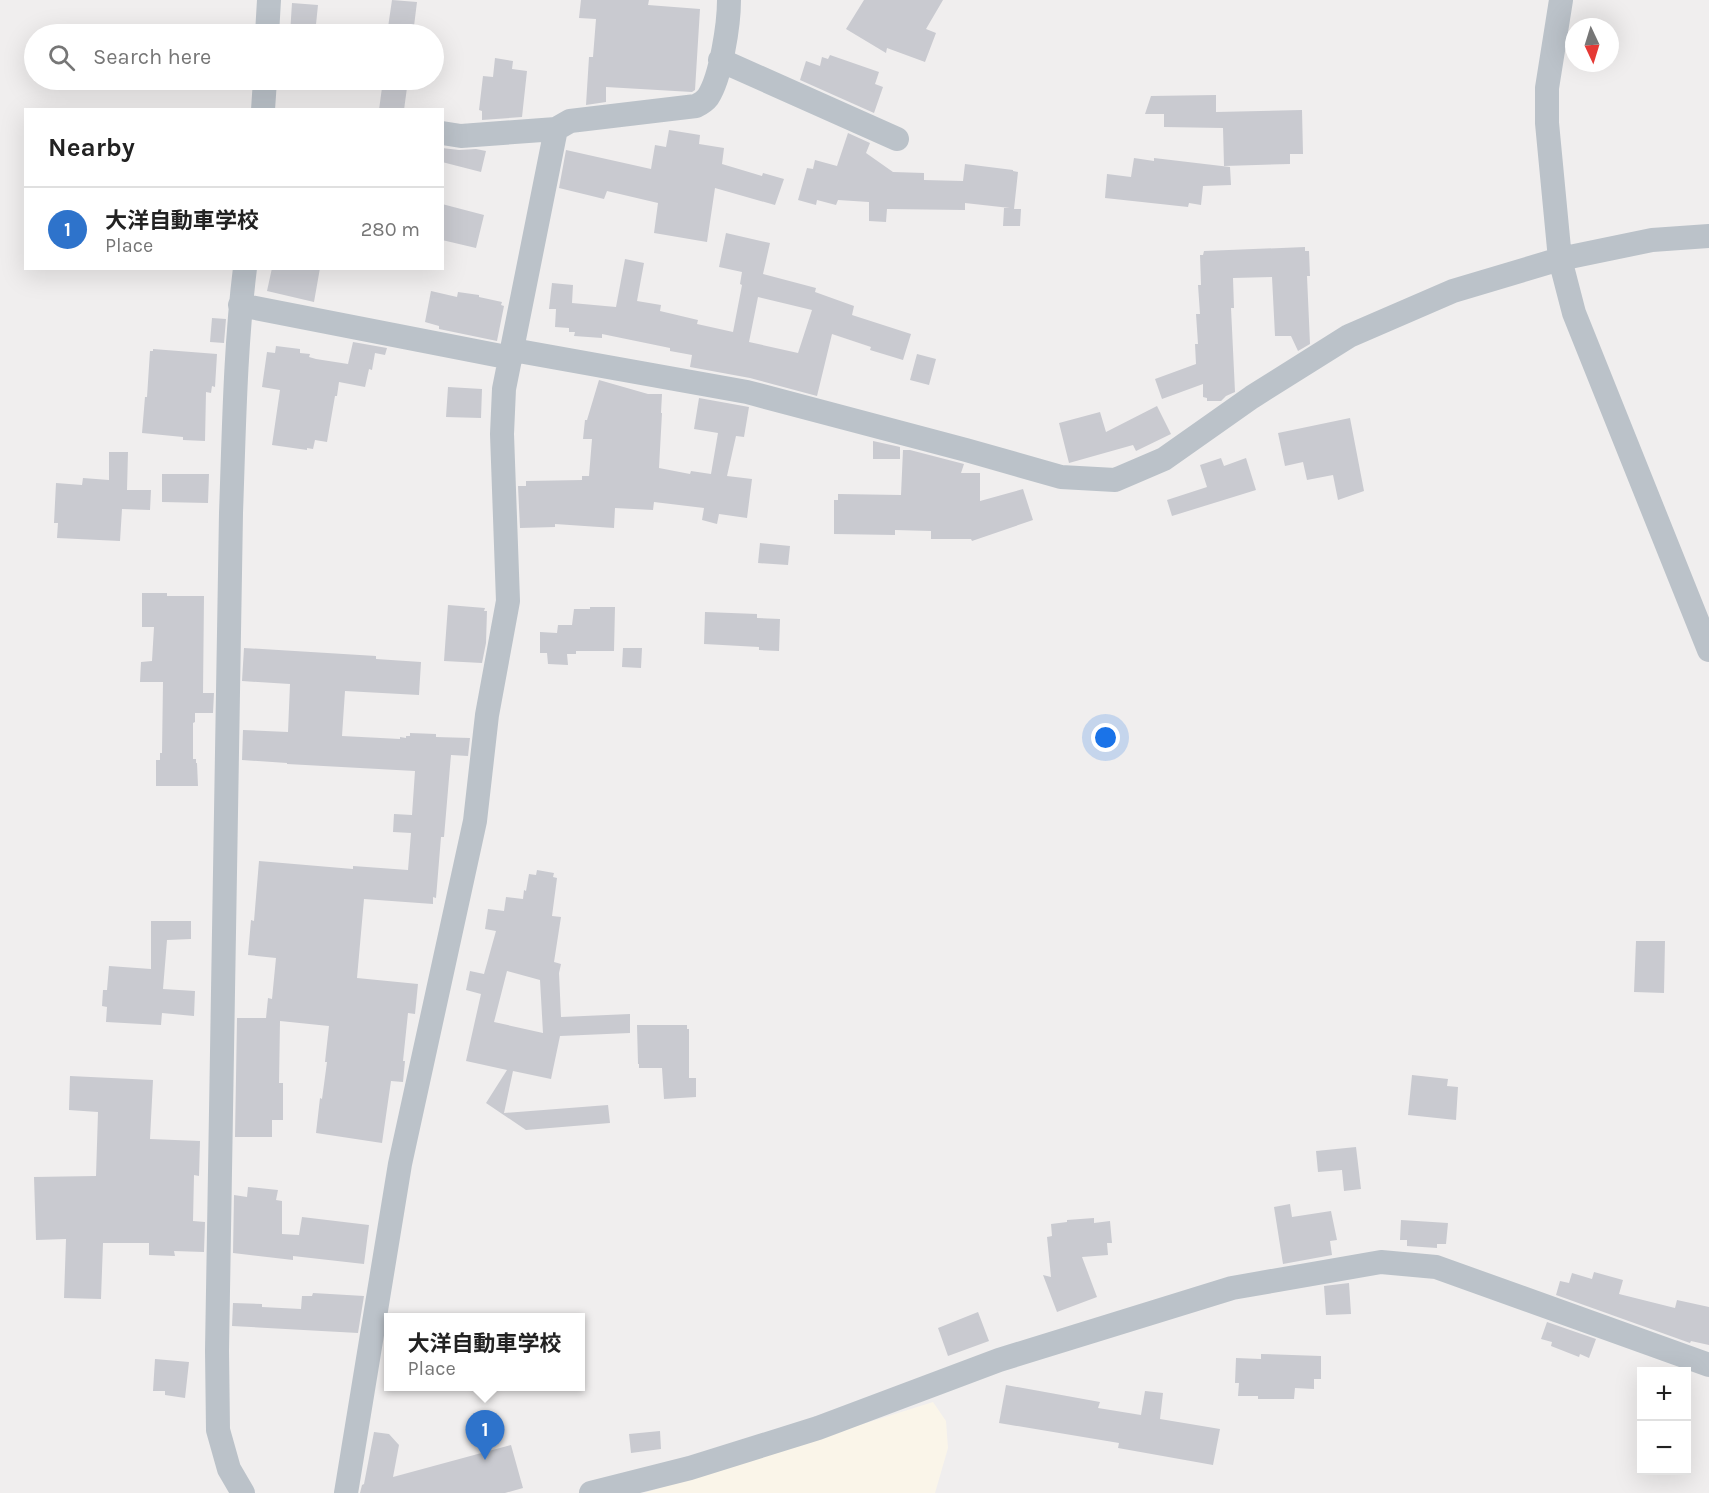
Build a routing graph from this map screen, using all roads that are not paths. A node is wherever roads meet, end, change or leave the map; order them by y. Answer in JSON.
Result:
{"nodes":[{"id":1,"x":269,"y":0,"type":"edge"},
{"id":2,"x":729,"y":0,"type":"edge"},
{"id":3,"x":1561,"y":0,"type":"edge"},
{"id":4,"x":268,"y":24,"type":"edge"},
{"id":5,"x":720,"y":60,"type":"junction"},
{"id":6,"x":265,"y":90,"type":"edge"},
{"id":7,"x":266,"y":108,"type":"edge"},
{"id":8,"x":556,"y":129,"type":"junction"},
{"id":9,"x":444,"y":133,"type":"edge"},
{"id":10,"x":897,"y":139,"type":"dead end"},
{"id":11,"x":1709,"y":236,"type":"edge"},
{"id":12,"x":1560,"y":260,"type":"junction"},
{"id":13,"x":245,"y":270,"type":"edge"},
{"id":14,"x":240,"y":305,"type":"junction"},
{"id":15,"x":512,"y":354,"type":"junction"},
{"id":16,"x":1709,"y":650,"type":"edge"},
{"id":17,"x":1709,"y":1365,"type":"edge"},
{"id":18,"x":243,"y":1493,"type":"edge"},
{"id":19,"x":346,"y":1493,"type":"edge"},
{"id":20,"x":591,"y":1493,"type":"edge"}],
"edges":[{"from":1,"to":4,"type":"street"},
{"from":2,"to":5,"type":"street"},
{"from":3,"to":12,"type":"street"},
{"from":5,"to":8,"type":"street"},
{"from":5,"to":10,"type":"street"},
{"from":6,"to":7,"type":"street"},
{"from":8,"to":9,"type":"street"},
{"from":8,"to":15,"type":"street"},
{"from":11,"to":12,"type":"street"},
{"from":12,"to":15,"type":"street"},
{"from":12,"to":16,"type":"street"},
{"from":13,"to":14,"type":"street"},
{"from":14,"to":15,"type":"street"},
{"from":14,"to":18,"type":"street"},
{"from":15,"to":19,"type":"street"},
{"from":17,"to":20,"type":"street"}]}
